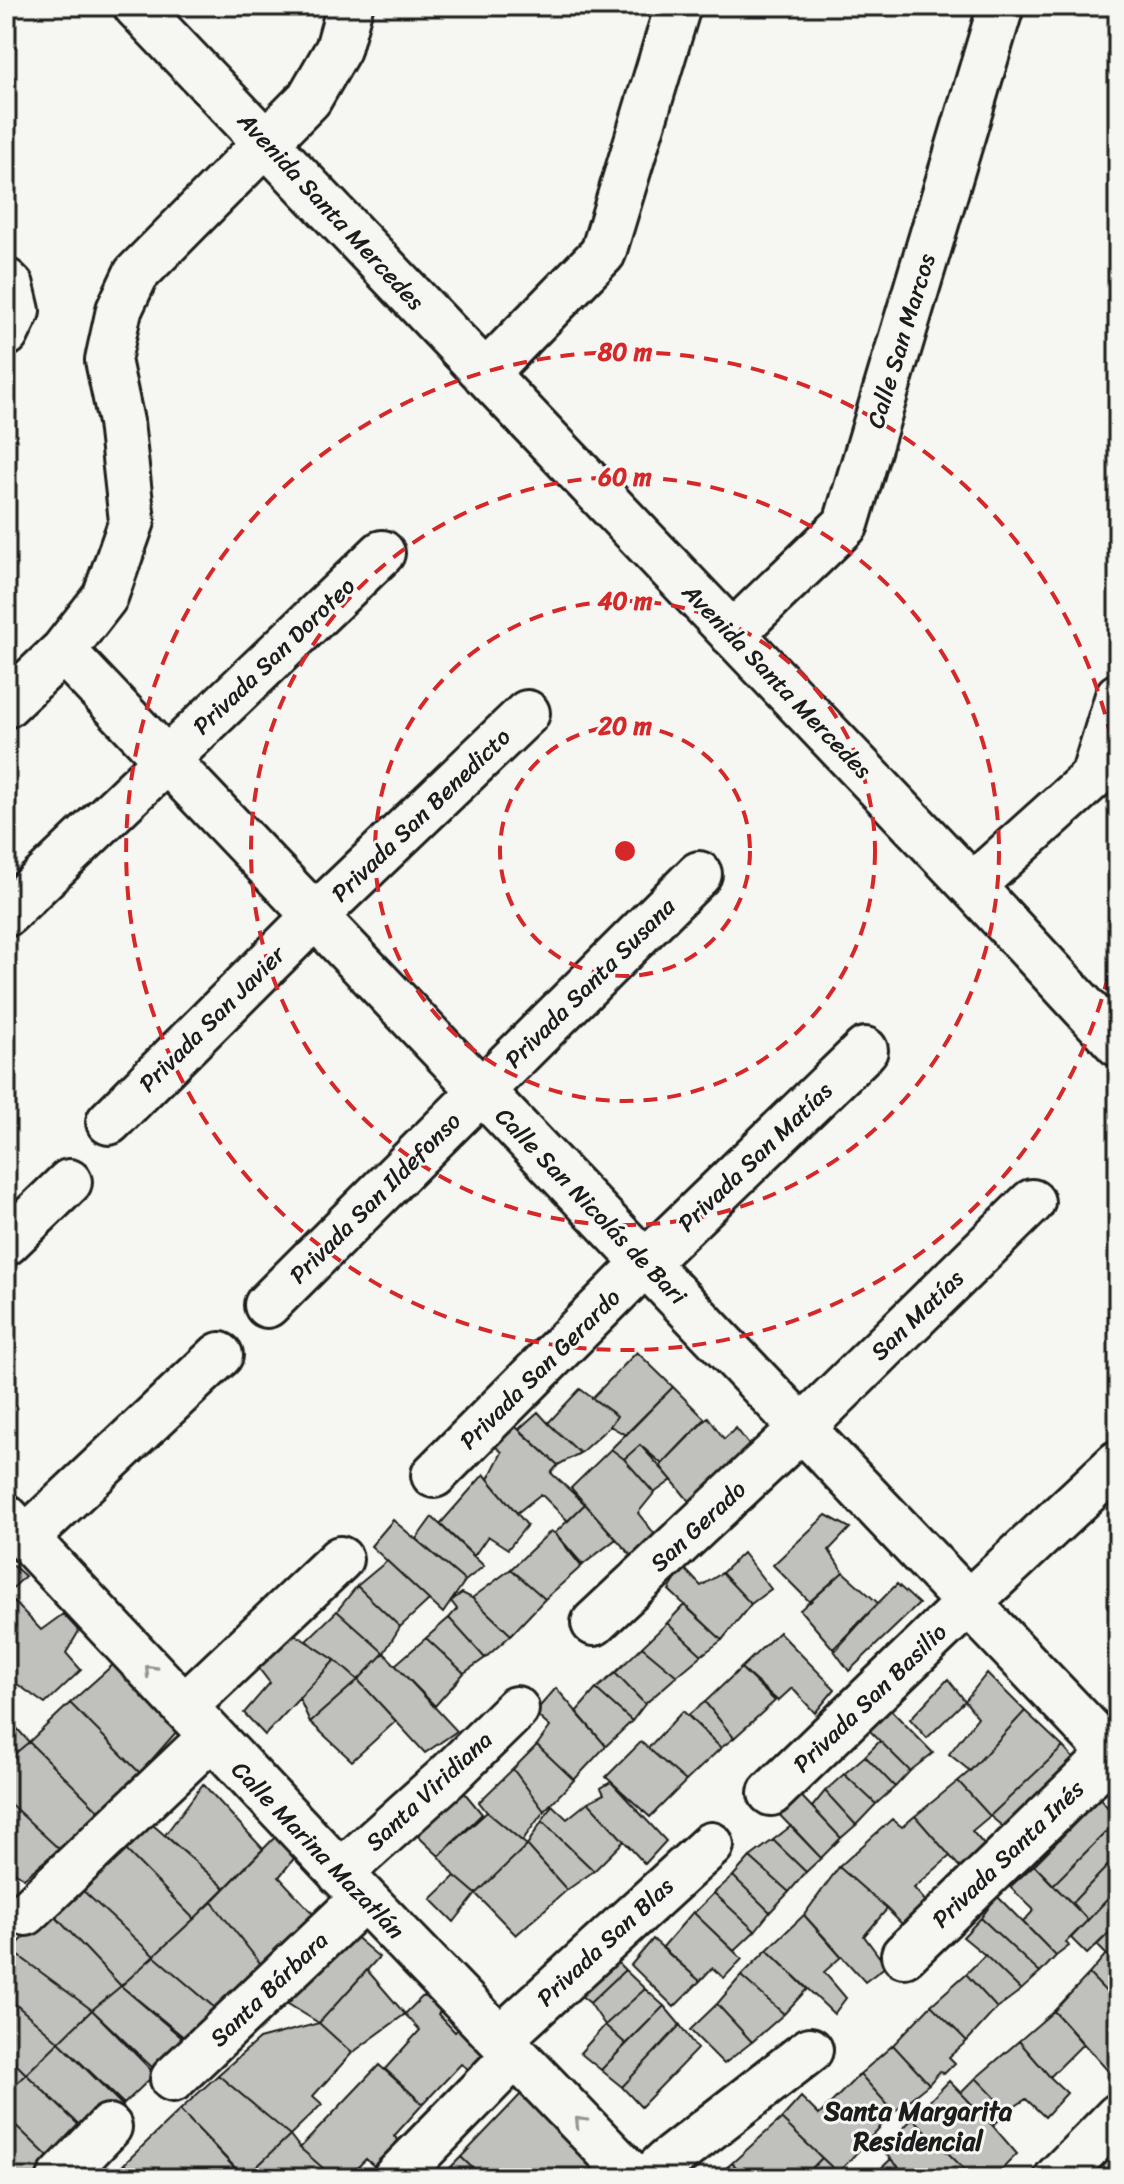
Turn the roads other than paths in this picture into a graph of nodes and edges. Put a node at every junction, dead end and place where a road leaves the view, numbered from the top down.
1 (136, 6) edge
2 (350, 6) edge
3 (678, 6) edge
4 (1001, 6) edge
5 (265, 142) junction
6 (6, 281) edge
7 (6, 334) edge
8 (485, 374) junction
9 (382, 553) dead end
10 (732, 634) junction
11 (63, 651) junction
12 (1118, 696) edge
13 (6, 705) edge
14 (527, 713) dead end
15 (166, 760) junction
16 (699, 874) dead end
17 (972, 886) junction
18 (6, 914) edge
19 (315, 916) junction
20 (1118, 1044) edge
21 (865, 1050) dead end
22 (482, 1091) junction
23 (109, 1122) dead end
24 (69, 1182) dead end
25 (1032, 1202) dead end
26 (6, 1243) edge
27 (645, 1263) junction
28 (267, 1305) dead end
29 (220, 1355) dead end
30 (802, 1428) junction
31 (1118, 1463) edge
32 (434, 1475) dead end
33 (16, 1528) edge
34 (340, 1559) dead end
35 (968, 1603) junction
36 (594, 1623) dead end
37 (516, 1709) dead end
38 (197, 1722) junction
39 (1116, 1754) edge
40 (771, 1793) dead end
41 (711, 1845) dead end
42 (352, 1886) junction
43 (26, 1913) dead end
44 (904, 1955) dead end
45 (507, 2047) junction
46 (810, 2050) dead end
47 (173, 2079) dead end
48 (1118, 2116) edge
49 (109, 2127) dead end
50 (60, 2178) edge
51 (395, 2178) edge
52 (634, 2178) edge
53 (649, 2178) edge
54 (1057, 2178) edge

1 - 5 street, Avenida Santa Mercedes
2 - 5 street
3 - 8 street
4 - 10 street, Calle San Marcos
5 - 8 street, Avenida Santa Mercedes
5 - 11 street
6 - 7 street
8 - 10 street, Avenida Santa Mercedes
9 - 15 street, Privada San Doroteo
10 - 17 street, Avenida Santa Mercedes
11 - 13 street
11 - 15 street, Calle San Nicolás de Bari
12 - 17 street
14 - 19 street, Privada San Benedicto
15 - 18 street, Privada San Doroteo
15 - 19 street, Calle San Nicolás de Bari
16 - 22 street, Privada Santa Susana
17 - 20 street, Avenida Santa Mercedes
19 - 22 street, Calle San Nicolás de Bari
19 - 23 street, Privada San Javier
21 - 27 street, Privada San Matías
22 - 27 street, Calle San Nicolás de Bari
22 - 28 street, Privada San Ildefonso
24 - 26 street
25 - 30 street, San Matías
27 - 30 street, Calle San Nicolás de Bari
27 - 32 street, Privada San Gerardo
29 - 33 street
30 - 35 street, Calle San Nicolás de Bari
30 - 36 street, San Gerado
31 - 35 street, Privada San Basilio
38 -> 33 street, Calle Marina Mazatlán
34 - 38 street
35 - 39 street, Calle San Nicolás de Bari
35 - 40 street, Privada San Basilio
37 - 42 street, Santa Viridiana
38 - 42 street, Calle Marina Mazatlán
38 - 43 street
39 - 44 street, Privada Santa Inés
41 - 45 street, Privada San Blas
42 - 45 street, Calle Marina Mazatlán
42 - 47 street, Santa Bárbara
45 - 51 street, Privada San Blas
52 -> 45 street, Calle Marina Mazatlán
46 - 53 street
48 - 54 street
49 - 50 street

